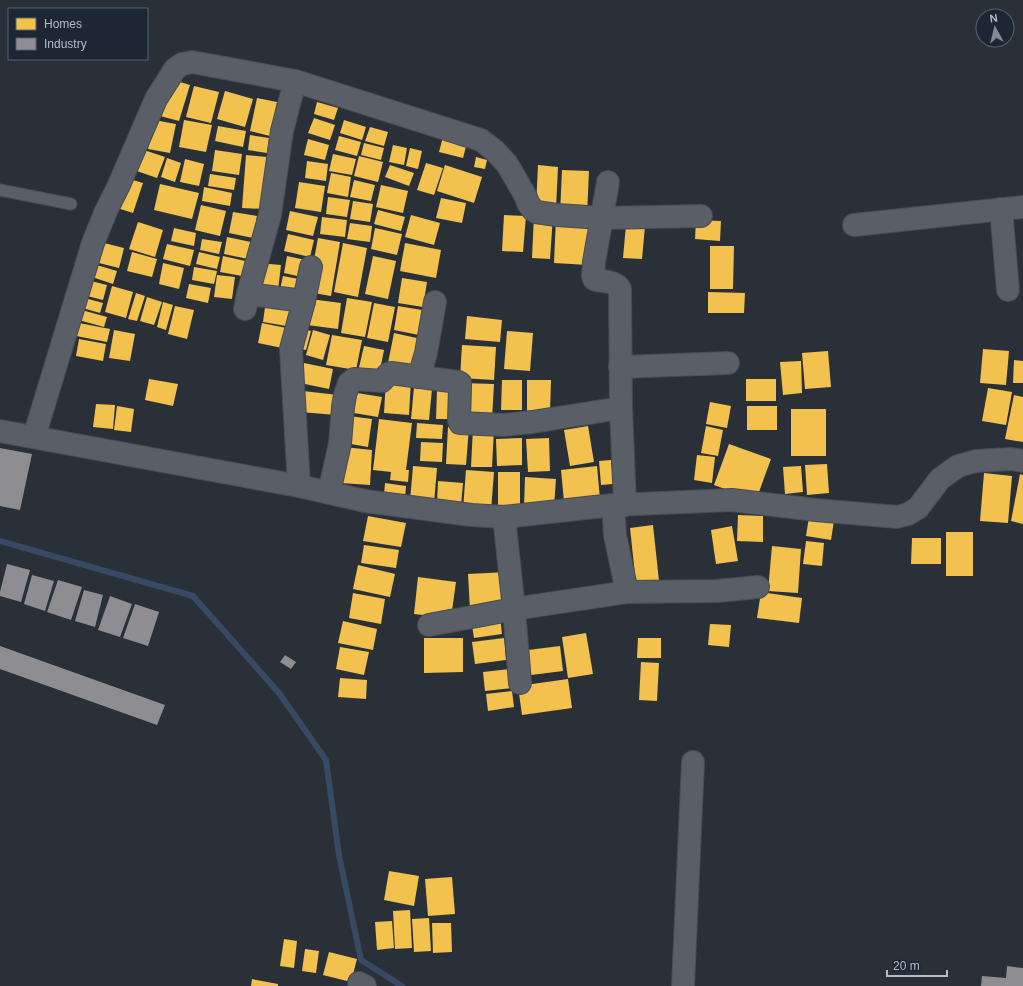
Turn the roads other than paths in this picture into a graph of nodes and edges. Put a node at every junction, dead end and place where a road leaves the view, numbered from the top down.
1 (295, 81) junction
2 (608, 182) dead end
3 (0, 190) edge
4 (71, 204) dead end
5 (1023, 207) edge
6 (1001, 209) junction
7 (701, 216) dead end
8 (602, 218) junction
9 (854, 225) dead end
10 (311, 267) dead end
11 (1008, 290) dead end
12 (304, 301) junction
13 (435, 302) dead end
14 (728, 363) dead end
15 (620, 367) junction
16 (419, 377) junction
17 (621, 408) junction
18 (0, 431) edge
19 (34, 437) junction
20 (1023, 461) edge
21 (299, 486) junction
22 (329, 493) junction
23 (619, 505) junction
24 (504, 517) junction
25 (758, 587) dead end
26 (627, 592) junction
27 (514, 609) junction
28 (428, 625) dead end
29 (520, 683) dead end
30 (693, 762) dead end
31 (683, 986) edge

1 - 8 street
1 - 12 street
1 - 19 street
2 - 8 street
3 - 4 lane
5 - 6 street
6 - 9 street
6 - 11 street
7 - 8 street
8 - 15 street
10 - 12 street
12 - 21 street
13 - 16 street
14 - 15 street
15 - 17 street
16 - 17 street
16 - 22 street
17 - 23 street
18 - 19 street
19 - 21 street
20 - 23 street
21 - 22 street
22 - 24 street
23 - 24 street
23 - 26 street
24 - 27 street
25 - 26 street
26 - 27 street
27 - 28 street
27 - 29 street
30 - 31 street

